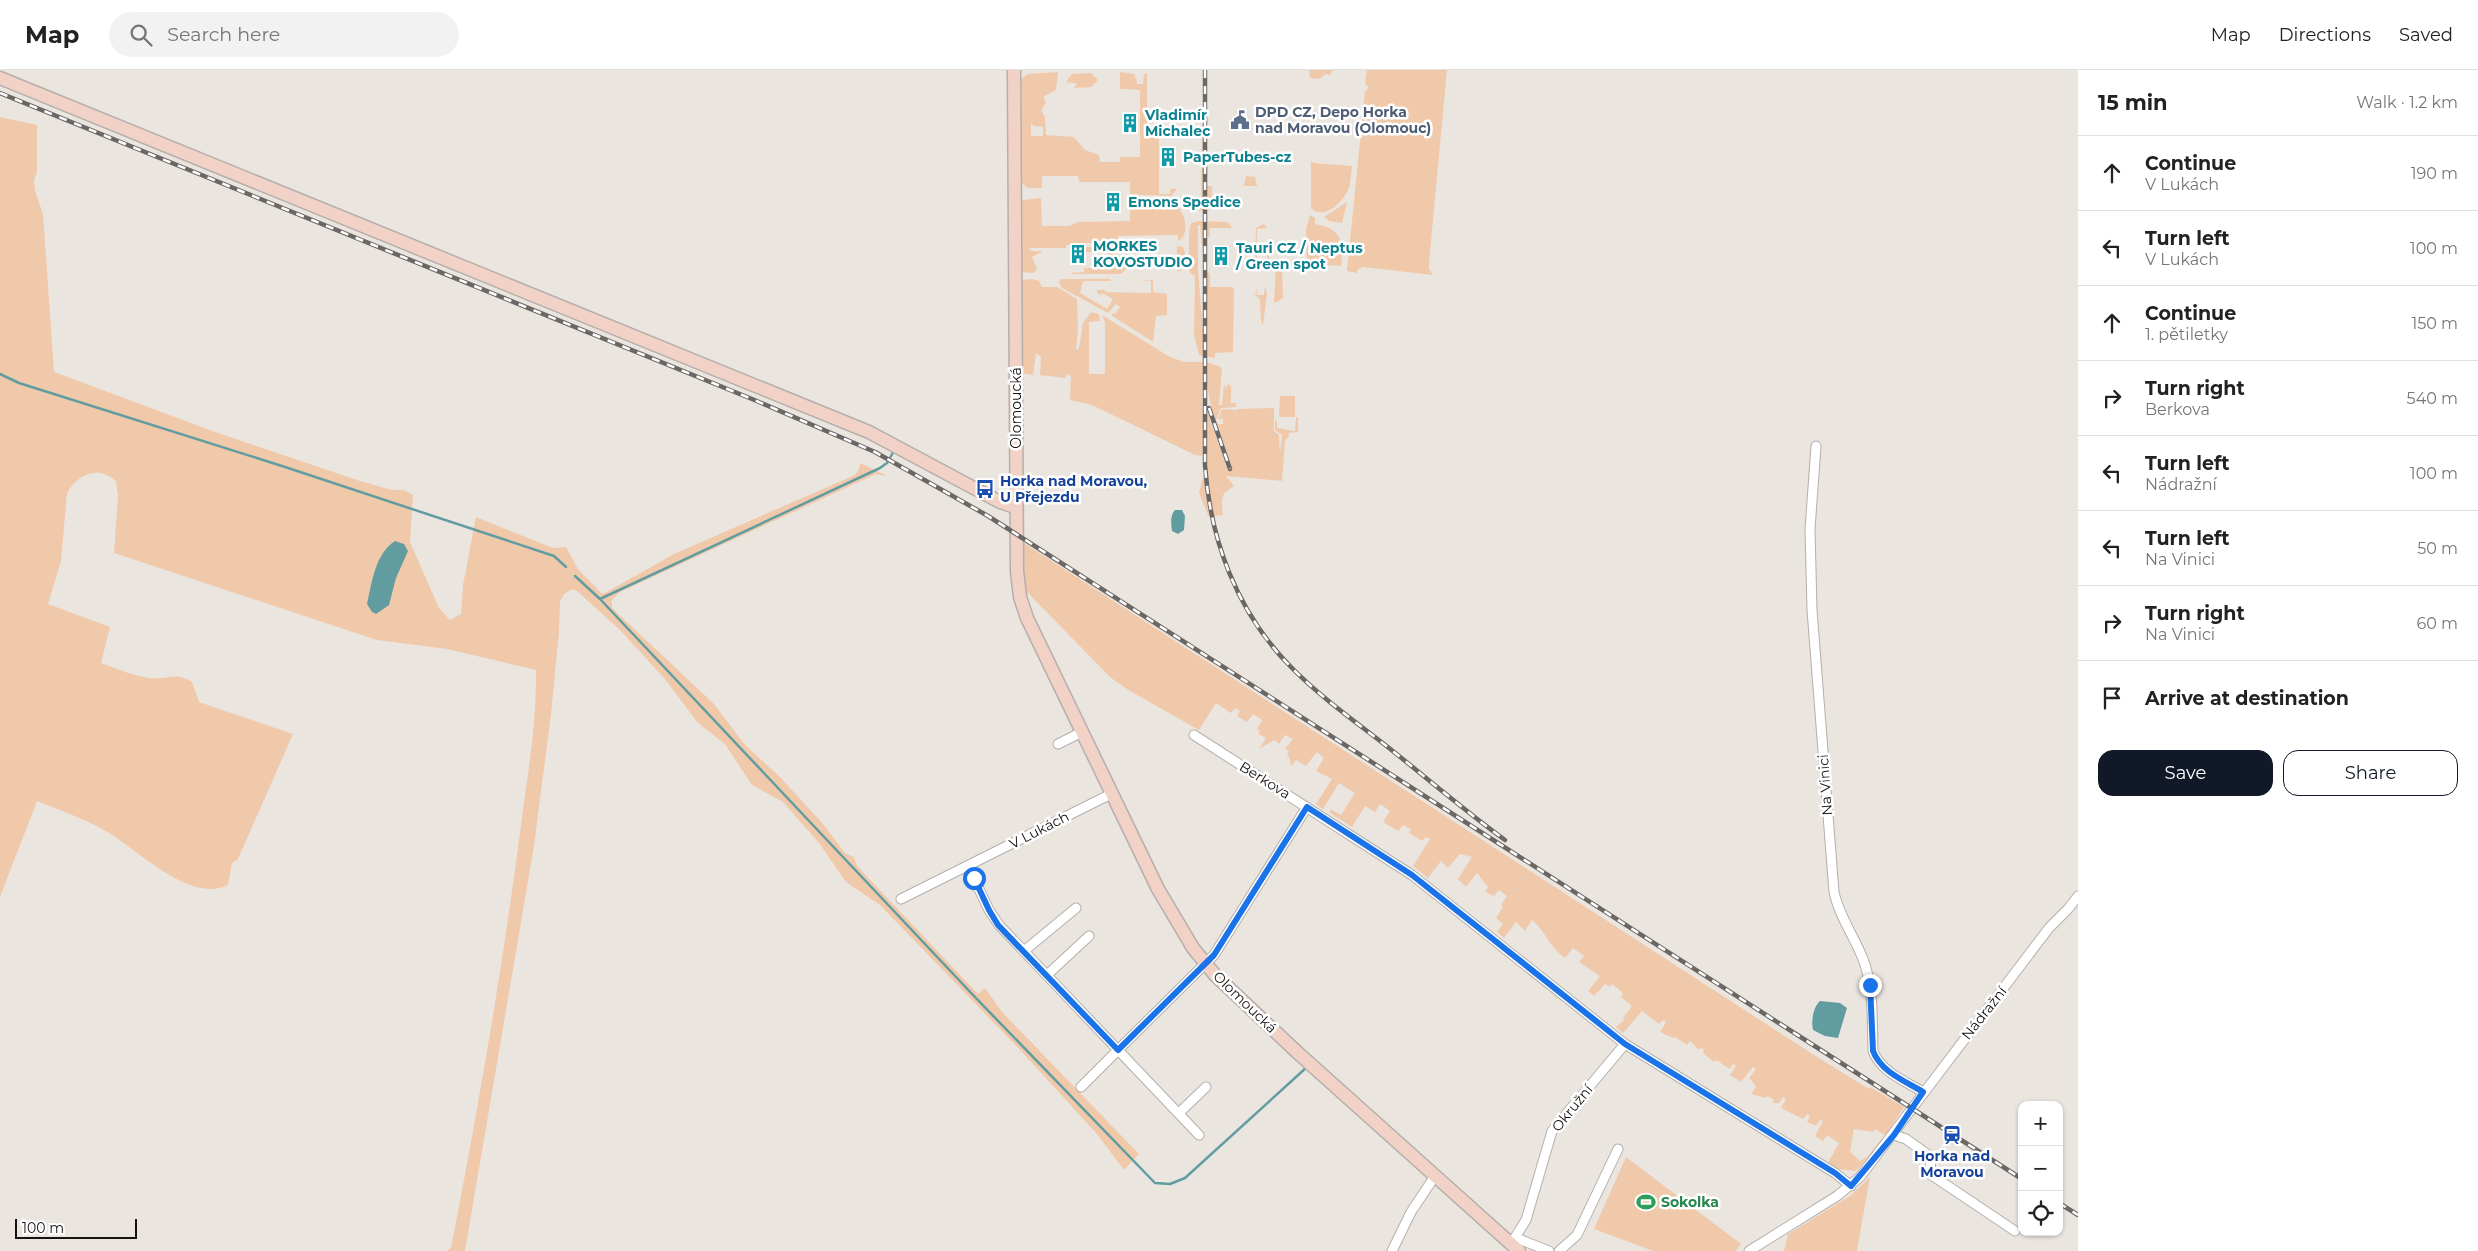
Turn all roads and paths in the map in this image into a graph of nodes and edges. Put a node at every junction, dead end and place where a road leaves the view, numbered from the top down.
1 (1014, 70) edge
2 (0, 78) edge
3 (1816, 446) dead end
4 (1015, 508) junction
5 (1082, 732) junction
6 (1194, 735) dead end
7 (1058, 744) dead end
8 (1111, 794) junction
9 (1307, 807) junction
10 (968, 866) junction
11 (2078, 896) edge
12 (901, 899) dead end
13 (1076, 908) dead end
14 (1089, 936) dead end
15 (1024, 951) junction
16 (1206, 964) junction
17 (1047, 976) junction
18 (1625, 1044) junction
19 (1118, 1050) junction
20 (1206, 1087) dead end
21 (1082, 1088) dead end
22 (1923, 1092) junction
23 (1179, 1113) junction
24 (1199, 1135) dead end
25 (1894, 1135) junction
26 (1618, 1149) dead end
27 (1435, 1176) junction
28 (1851, 1186) junction
29 (2015, 1230) dead end
30 (1515, 1244) edge
31 (1392, 1251) edge
32 (1548, 1251) edge
33 (1559, 1251) edge
34 (1749, 1251) edge

1 - 4 street, Olomoucká
2 - 4 street
3 - 22 street, Na Vinici
4 - 5 street, Olomoucká
5 - 7 street
5 - 8 street, Olomoucká
6 - 9 street, Berkova
8 - 10 street, V Lukách
8 - 16 street, Olomoucká
9 - 16 street
9 - 18 street, Berkova
10 - 12 street, V Lukách
10 - 15 street
11 - 22 street, Nádražní
13 - 15 street
14 - 17 street
15 - 17 street
16 - 19 street
16 - 27 street, Olomoucká
17 - 19 street
18 - 28 street, Berkova
18 - 30 street, Okružní
19 - 21 street
19 - 23 street
20 - 23 street
22 - 25 street, Nádražní
23 - 24 street
25 - 28 street, Nádražní
25 - 29 street
26 - 33 street
27 - 30 street, Olomoucká
27 - 31 street
28 - 34 street, Nádražní
30 - 32 street

